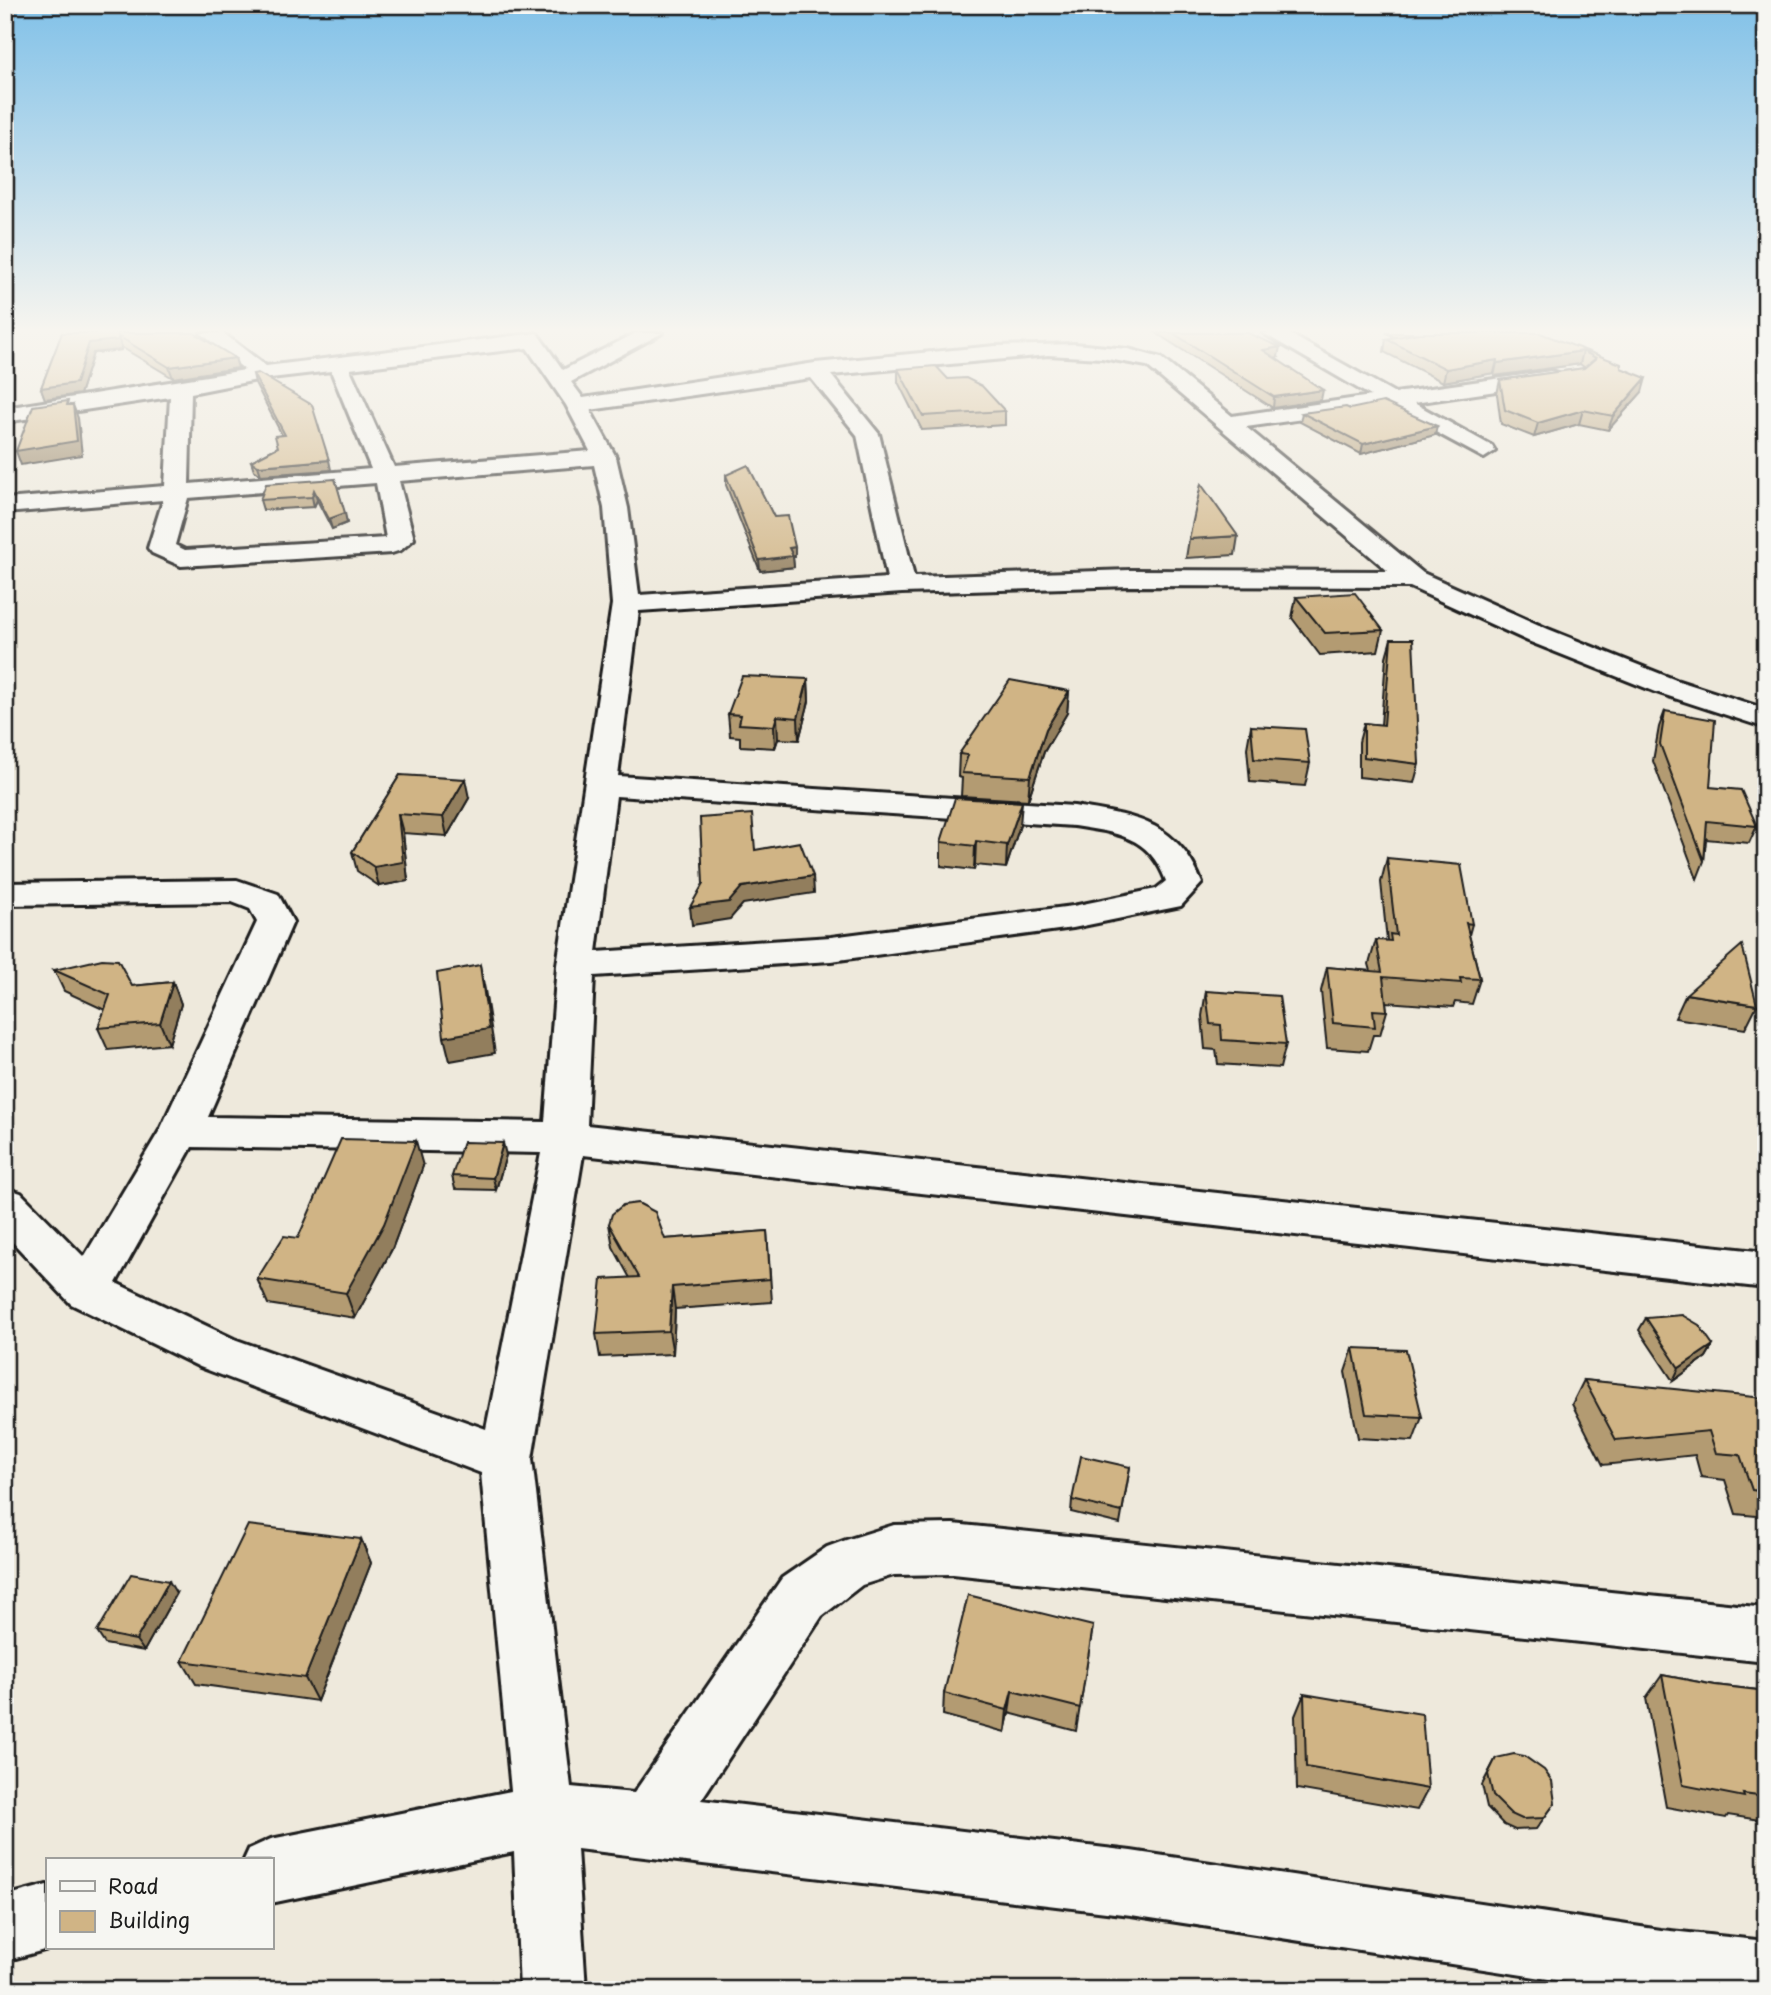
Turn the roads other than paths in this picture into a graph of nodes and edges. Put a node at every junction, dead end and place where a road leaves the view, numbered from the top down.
1 (180, 426) edge
2 (365, 426) edge
3 (587, 426) edge
4 (862, 426) edge
5 (1232, 426) edge
6 (1440, 426) edge
7 (1485, 451) dead end
8 (604, 457) junction
9 (386, 475) junction
10 (177, 494) junction
11 (5, 506) edge
12 (1414, 579) junction
13 (902, 585) junction
14 (626, 604) junction
15 (1766, 719) edge
16 (601, 785) junction
17 (5, 894) edge
18 (576, 965) junction
19 (180, 1132) junction
20 (565, 1138) junction
21 (5, 1205) edge
22 (1766, 1270) edge
23 (88, 1291) junction
24 (506, 1459) junction
25 (1766, 1635) edge
26 (544, 1815) junction
27 (649, 1825) junction
28 (273, 1871) edge
29 (46, 1917) edge
30 (5, 1929) edge
31 (1766, 1975) edge
32 (1664, 1976) edge
33 (553, 1990) edge

1 - 10 street
2 - 9 street
3 - 8 street
4 - 13 street
5 - 12 street
6 - 7 street
8 - 9 street
8 - 14 street
9 - 10 street
9 - 10 street
10 - 11 street
12 - 13 street
12 - 15 street
13 - 14 street
14 - 16 street
16 - 18 street
16 - 18 street
17 - 19 street
18 - 20 street
19 - 20 street
19 - 23 street
20 - 22 street
20 - 24 street
21 - 23 street
23 - 24 street
24 - 26 street
25 - 27 street
26 - 27 street
26 - 28 street
26 - 33 street
27 - 32 street
29 - 30 street
31 - 32 street

